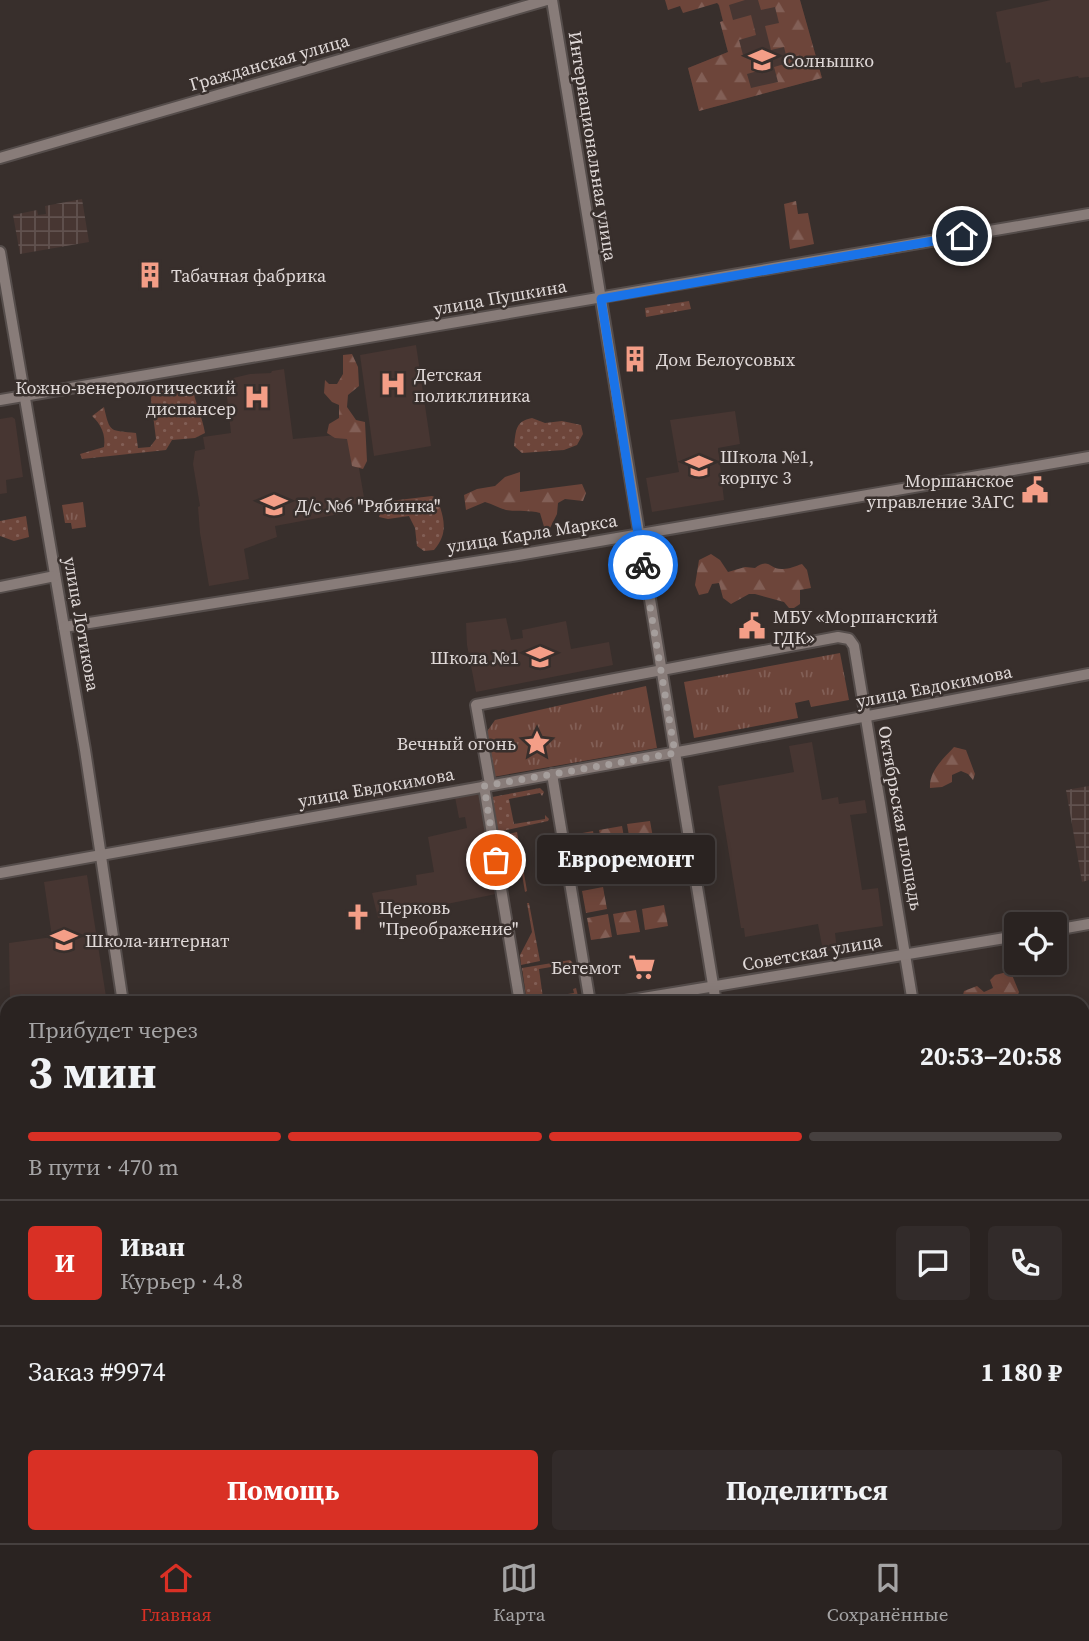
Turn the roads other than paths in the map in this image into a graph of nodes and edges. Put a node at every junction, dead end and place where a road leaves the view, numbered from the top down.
1 (549, 0) edge
2 (0, 158) edge
3 (1089, 214) edge
4 (0, 252) edge
5 (601, 299) junction
6 (23, 397) junction
7 (0, 400) edge
8 (1089, 457) edge
9 (638, 533) junction
10 (55, 576) junction
11 (0, 586) edge
12 (64, 627) junction
13 (661, 670) junction
14 (1089, 674) edge
15 (866, 718) junction
16 (675, 753) junction
17 (552, 774) junction
18 (487, 785) junction
19 (100, 855) junction
20 (0, 873) edge
21 (1089, 924) edge
22 (1067, 928) edge
23 (1004, 938) edge
24 (906, 954) junction
25 (713, 986) junction
26 (122, 996) edge
27 (519, 996) edge
28 (589, 996) edge
29 (654, 996) edge
30 (715, 996) edge
31 (913, 996) edge

1 - 2 street, Гражданская улица
1 - 5 street, Интернациональная улица
3 - 5 street, улица Пушкина
4 - 6 street, улица Лотикова
5 - 6 street, улица Пушкина
5 - 9 street, Интернациональная улица
6 - 7 street, улица Пушкина
6 - 10 street, улица Лотикова
8 - 9 street, улица Карла Маркса
9 - 12 street, улица Карла Маркса
9 - 13 street, Интернациональная улица
10 - 11 street
10 - 12 street, улица Лотикова
12 - 19 street, улица Лотикова
13 - 15 street, Октябрьская площадь
13 - 16 street, Интернациональная улица
13 - 18 street, Октябрьская площадь
14 - 15 street, улица Евдокимова
15 - 16 street, улица Евдокимова
15 - 24 street, Октябрьская площадь
16 - 17 street, улица Евдокимова
16 - 25 street, Интернациональная улица
17 - 18 street, улица Евдокимова
17 - 28 street
18 - 19 street, улица Евдокимова
18 - 27 street, Октябрьская площадь
19 - 20 street, улица Евдокимова
19 - 26 street, улица Лотикова
21 - 22 street
23 - 24 street, Советская улица
24 - 25 street, Советская улица
24 - 31 street, Октябрьская площадь
25 - 29 street, Советская улица
25 - 30 street, Интернациональная улица

